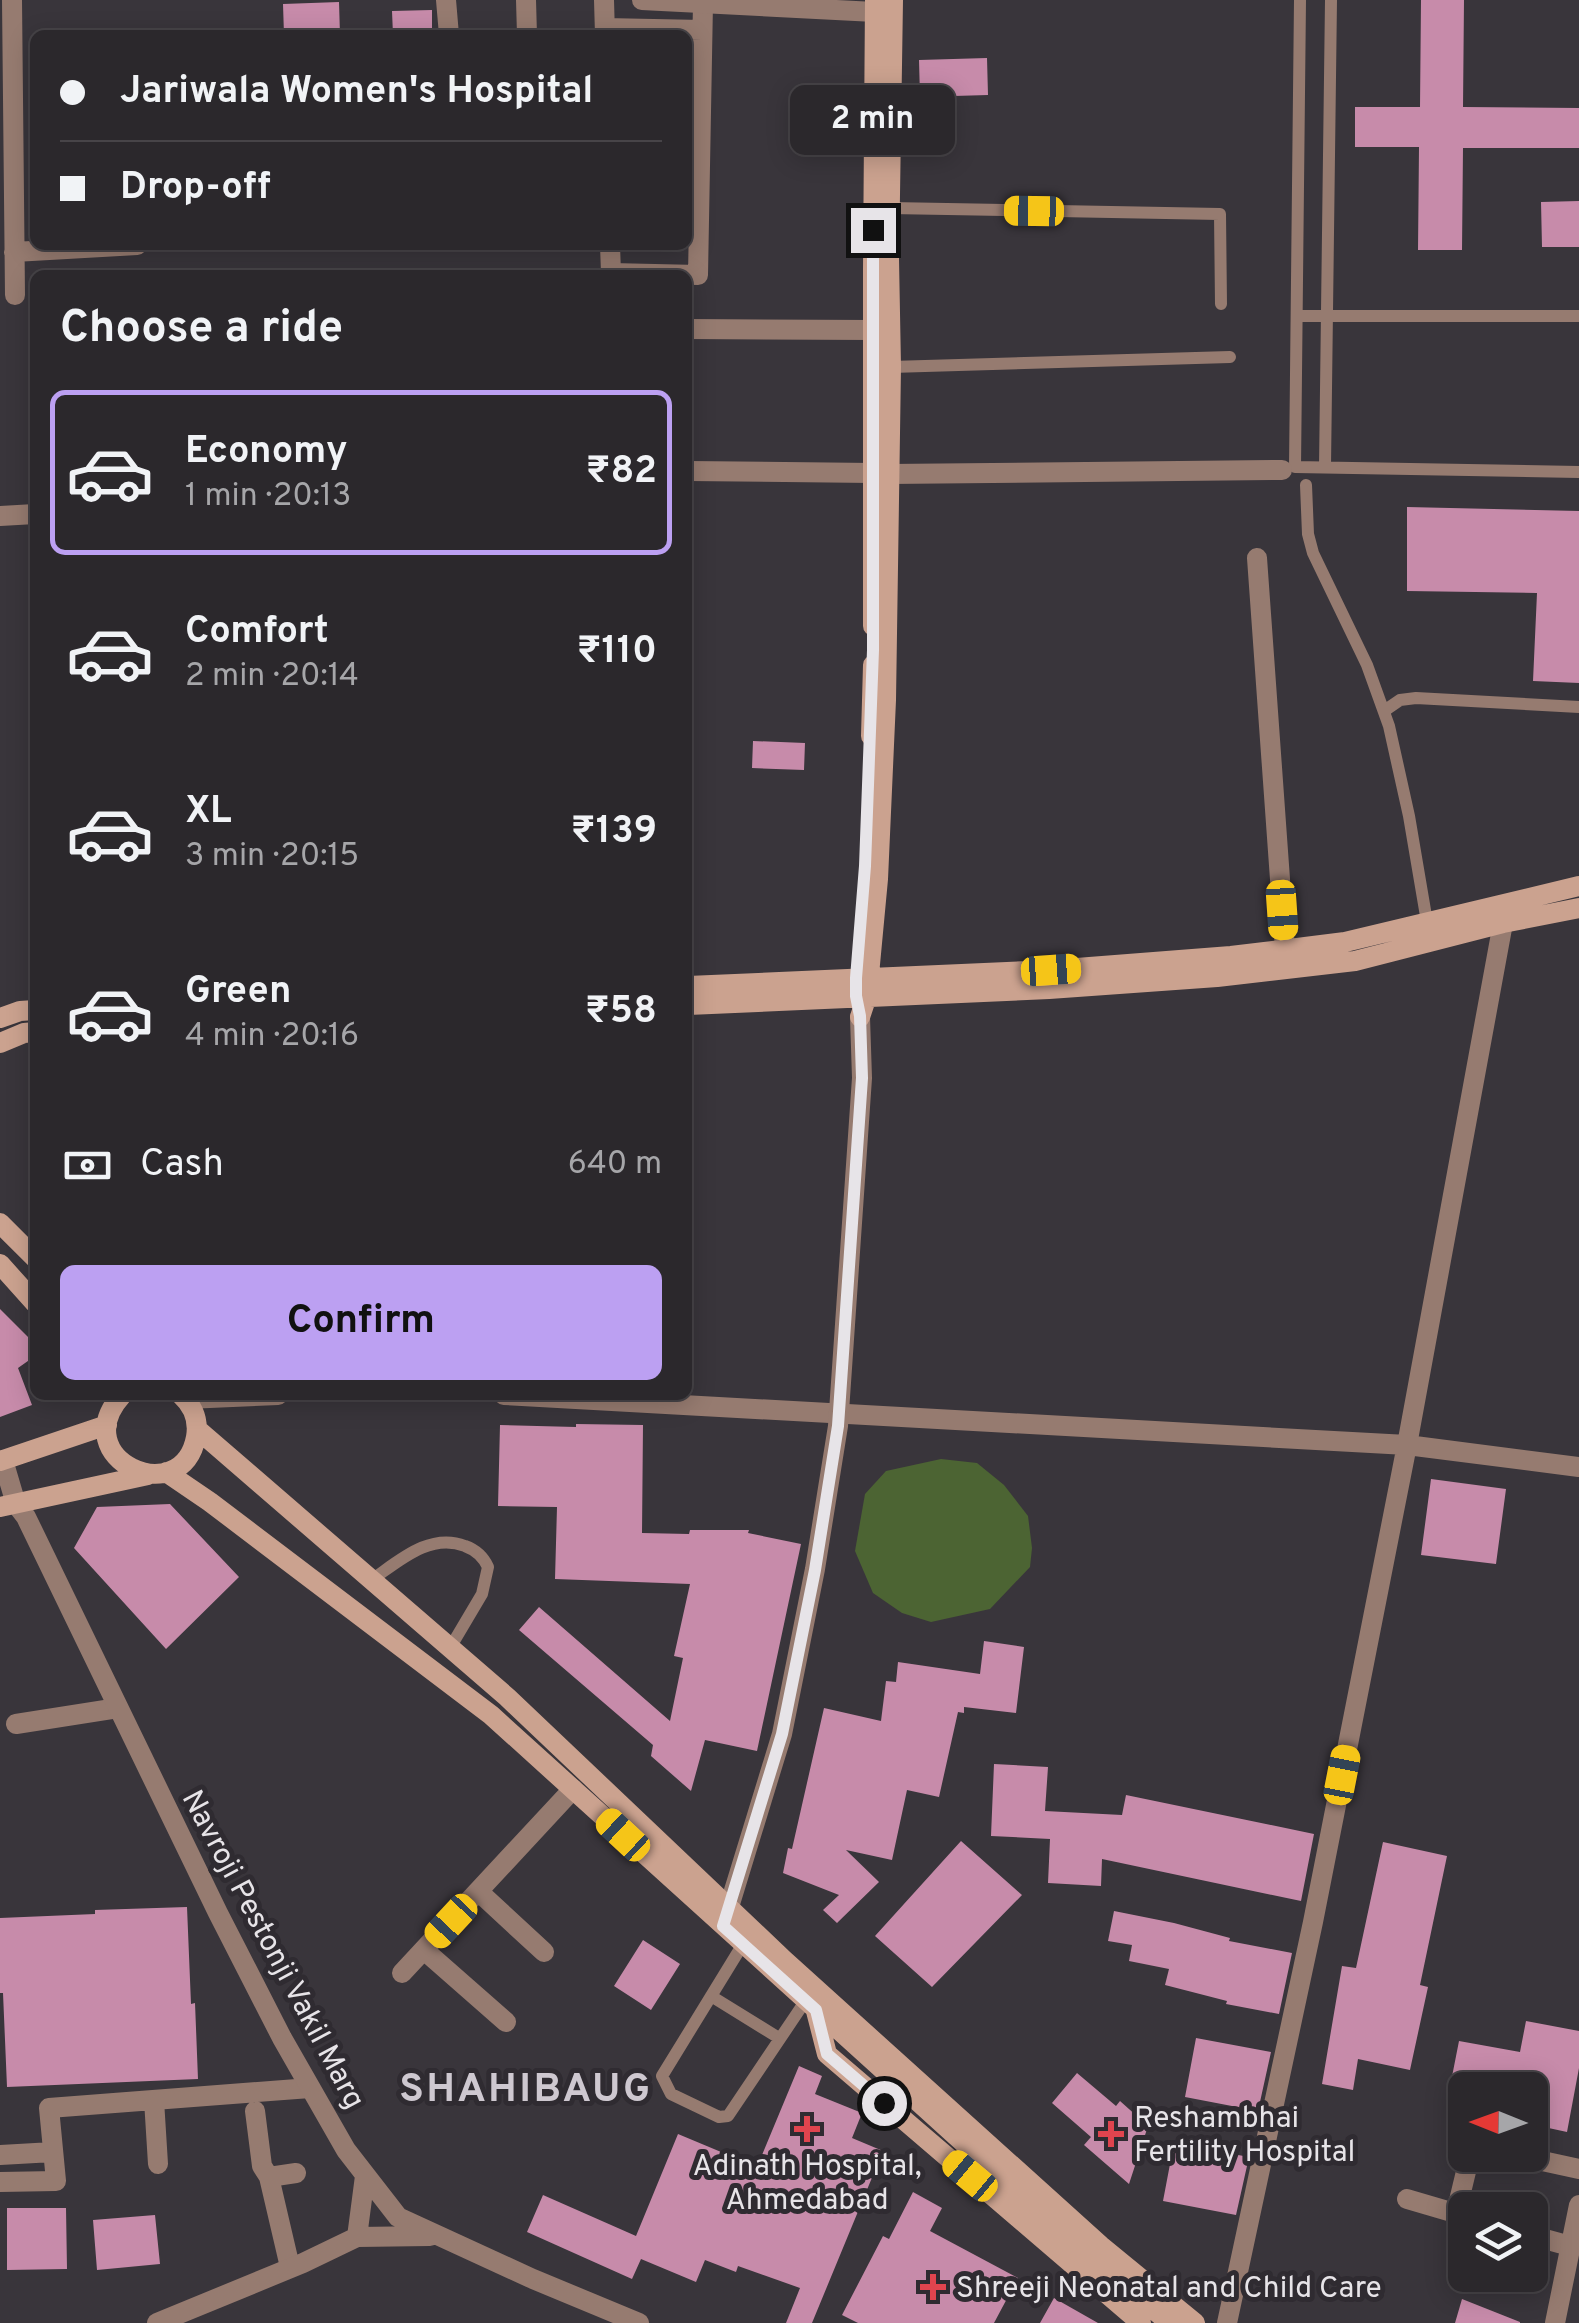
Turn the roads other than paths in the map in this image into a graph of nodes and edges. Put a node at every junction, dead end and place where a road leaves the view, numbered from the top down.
1 (12, 0) edge
2 (446, 0) edge
3 (526, 0) edge
4 (604, 0) edge
5 (642, 0) edge
6 (1300, 0) edge
7 (1331, 0) edge
8 (711, 2) edge
9 (884, 6) edge
10 (448, 30) edge
11 (527, 30) edge
12 (605, 30) edge
13 (692, 30) edge
14 (702, 30) junction
15 (694, 121) edge
16 (7, 127) edge
17 (694, 172) edge
18 (890, 208) junction
19 (49, 250) edge
20 (14, 252) junction
21 (692, 275) edge
22 (15, 295) dead end
23 (1220, 304) dead end
24 (1296, 316) junction
25 (1328, 316) junction
26 (1579, 316) edge
27 (692, 328) edge
28 (873, 330) junction
29 (1230, 357) dead end
30 (891, 367) junction
31 (1325, 467) junction
32 (1288, 468) junction
33 (692, 471) edge
34 (1579, 472) edge
35 (881, 473) junction
36 (1306, 486) dead end
37 (30, 514) edge
38 (0, 516) edge
39 (1257, 558) dead end
40 (1579, 707) edge
41 (1384, 711) junction
42 (1579, 886) edge
43 (1579, 908) edge
44 (1427, 922) junction
45 (1503, 923) junction
46 (1285, 949) junction
47 (692, 986) edge
48 (862, 993) junction
49 (692, 1005) edge
50 (30, 1010) edge
51 (0, 1018) edge
52 (30, 1033) edge
53 (0, 1043) edge
54 (0, 1223) edge
55 (30, 1253) edge
56 (0, 1264) edge
57 (30, 1297) edge
58 (114, 1400) edge
59 (185, 1400) edge
60 (588, 1400) edge
61 (839, 1415) junction
62 (107, 1425) junction
63 (197, 1430) junction
64 (1408, 1445) junction
65 (1, 1460) edge
66 (1579, 1467) edge
67 (158, 1473) junction
68 (8, 1505) edge
69 (370, 1580) junction
70 (450, 1648) junction
71 (118, 1708) junction
72 (16, 1724) dead end
73 (573, 1789) junction
74 (478, 1892) junction
75 (726, 1916) junction
76 (743, 1944) junction
77 (424, 1950) junction
78 (544, 1952) dead end
79 (402, 1973) dead end
80 (711, 1996) junction
81 (811, 2005) junction
82 (506, 2022) dead end
83 (780, 2038) junction
84 (310, 2088) junction
85 (154, 2100) junction
86 (255, 2112) dead end
87 (53, 2152) junction
88 (0, 2155) edge
89 (1548, 2162) edge
90 (158, 2164) dead end
91 (1579, 2168) edge
92 (296, 2173) dead end
93 (365, 2176) junction
94 (269, 2177) junction
95 (0, 2182) edge
96 (1407, 2199) dead end
97 (1579, 2205) edge
98 (1448, 2210) edge
99 (438, 2236) junction
100 (357, 2237) junction
101 (1548, 2244) edge
102 (1572, 2258) edge
103 (290, 2267) junction
104 (157, 2323) edge
105 (639, 2323) edge
106 (1141, 2323) edge
107 (1170, 2323) edge
108 (1195, 2323) edge
109 (1228, 2323) edge
110 (1554, 2323) edge

1 - 16 street
2 - 10 street
3 - 11 street
4 - 12 street
5 - 8 street
6 - 24 lane
7 - 25 lane
8 - 9 street
8 - 14 street
9 - 18 main road
9 - 28 main road
13 - 14 street
14 - 15 street
15 - 17 street
16 - 20 street
17 - 21 street
18 - 23 lane
18 - 30 main road
19 - 20 street
20 - 22 street
24 - 25 lane
24 - 32 lane
25 - 26 lane
25 - 31 lane
27 - 28 street
28 - 35 main road
29 - 30 lane
30 - 35 main road
31 - 32 lane
31 - 34 lane
32 - 35 street
33 - 35 street
35 - 48 main road
36 - 41 lane
37 - 38 street
39 - 46 street
40 - 41 lane
41 - 44 lane
42 - 44 main road
43 - 45 main road
44 - 46 main road
45 - 48 main road
45 - 64 street
46 - 48 main road
47 - 48 main road
48 - 49 main road
48 - 61 street
50 - 51 main road
52 - 53 main road
54 - 55 main road
56 - 57 main road
58 - 62 main road
59 - 63 main road
60 - 61 street
61 - 64 street
61 - 75 street
62 - 65 main road
62 - 67 main road
63 - 67 main road
63 - 69 main road
64 - 66 street
64 - 109 street
65 - 68 street, Navroji Pestonji Vakil Marg
67 - 68 main road
67 - 73 main road
68 - 71 street, Navroji Pestonji Vakil Marg
69 - 70 main road
69 - 70 lane
70 - 75 main road
71 - 72 street
71 - 84 street, Navroji Pestonji Vakil Marg
73 - 74 street
73 - 75 main road
74 - 77 street
74 - 78 street
75 - 76 main road
75 - 108 main road
76 - 80 lane
76 - 81 main road
77 - 79 street
77 - 82 street
80 - 83 lane
80 - 83 lane
81 - 83 lane
81 - 106 main road
81 - 107 main road
84 - 85 street
84 - 93 street, Navroji Pestonji Vakil Marg
85 - 87 street
85 - 90 street
86 - 94 street
87 - 88 street
87 - 95 street
89 - 91 street
92 - 94 street
93 - 99 street, Navroji Pestonji Vakil Marg
93 - 100 street
94 - 103 street
96 - 98 street
97 - 102 street
99 - 100 street
99 - 105 street, Navroji Pestonji Vakil Marg
100 - 103 street
101 - 102 street
102 - 110 street
103 - 104 street

